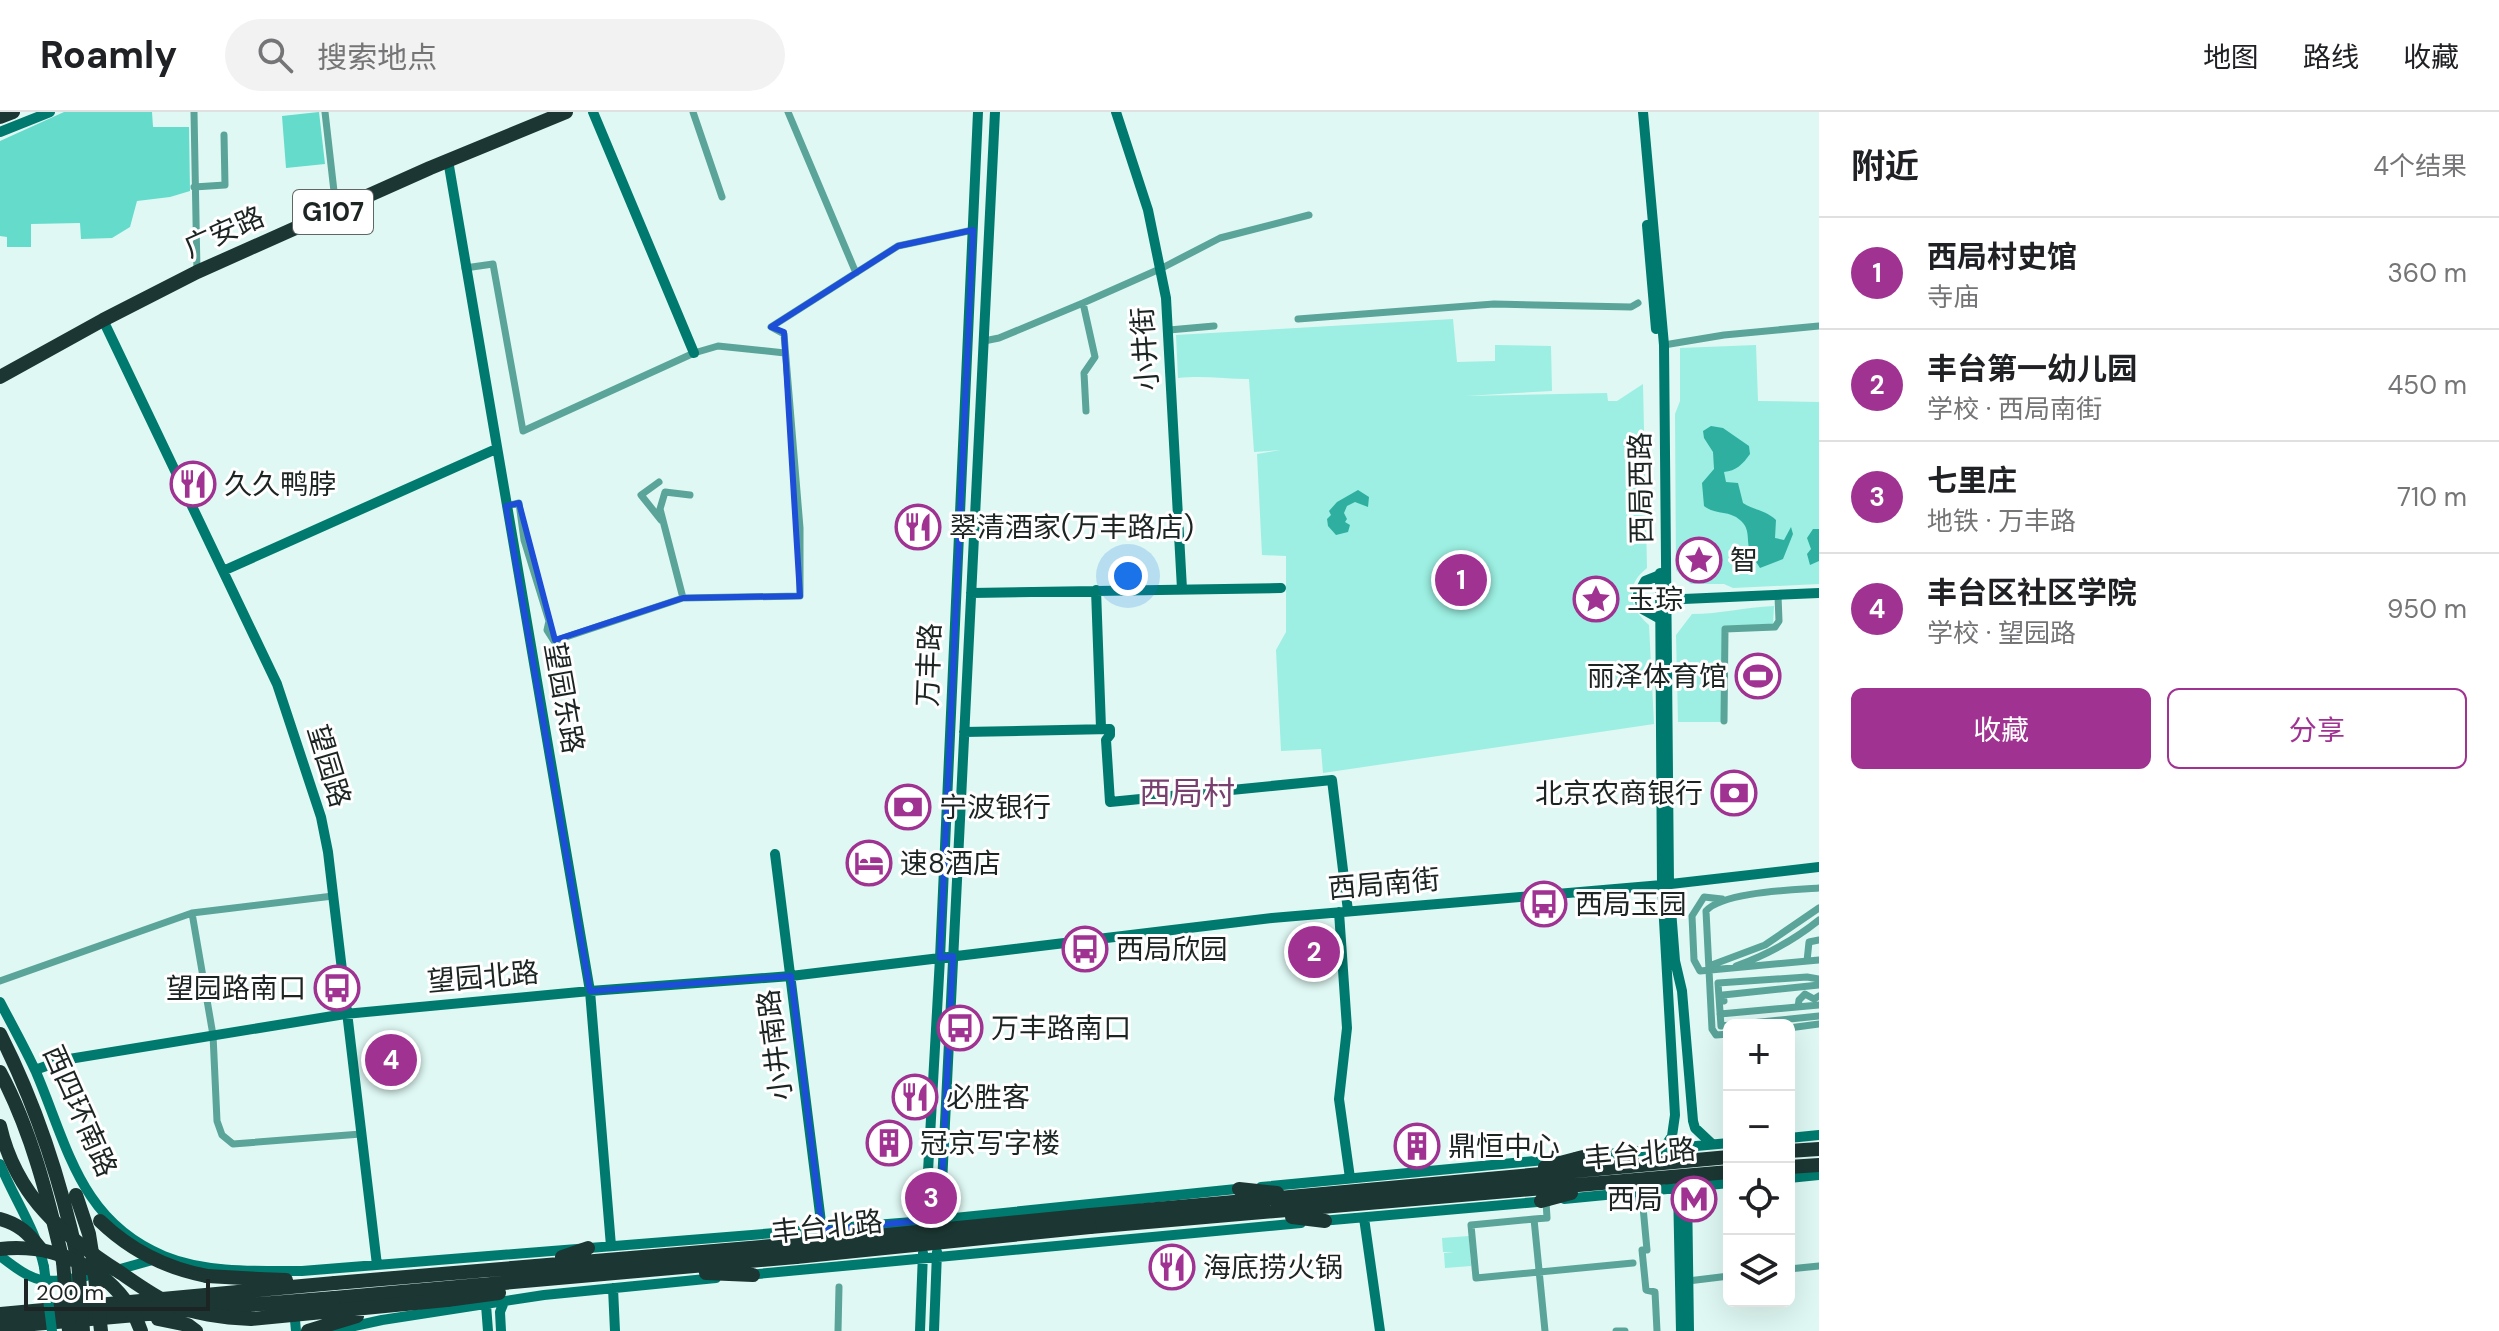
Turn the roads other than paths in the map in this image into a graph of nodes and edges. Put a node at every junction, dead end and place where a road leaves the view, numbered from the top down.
1 (13, 112) edge
2 (50, 112) edge
3 (194, 112) edge
4 (325, 112) edge
5 (566, 112) edge
6 (593, 112) edge
7 (693, 112) edge
8 (788, 112) edge
9 (978, 112) edge
10 (995, 112) edge
11 (1116, 112) edge
12 (1636, 112) edge
13 (1643, 112) edge
14 (0, 117) edge
15 (0, 132) edge
16 (224, 135) dead end
17 (448, 160) junction
18 (194, 187) junction
19 (722, 197) dead end
20 (336, 211) junction
21 (1309, 215) dead end
22 (973, 230) junction
23 (465, 268) junction
24 (1162, 268) junction
25 (197, 272) junction
26 (856, 273) junction
27 (986, 288) junction
28 (1083, 303) junction
29 (1638, 303) dead end
30 (1298, 319) dead end
31 (103, 320) junction
32 (1214, 326) dead end
33 (1819, 326) edge
34 (1169, 330) junction
35 (967, 335) junction
36 (984, 341) junction
37 (1664, 345) junction
38 (694, 353) junction
39 (785, 353) junction
40 (0, 377) edge
41 (982, 397) junction
42 (1086, 411) dead end
43 (496, 449) junction
44 (659, 482) dead end
45 (690, 495) dead end
46 (506, 506) junction
47 (665, 525) junction
48 (223, 571) junction
49 (1660, 575) junction
50 (1281, 588) dead end
51 (1182, 589) junction
52 (1096, 590) junction
53 (971, 593) junction
54 (1819, 593) edge
55 (1778, 596) junction
56 (683, 598) junction
57 (1663, 600) junction
58 (1660, 619) junction
59 (1724, 721) dead end
60 (1101, 728) junction
61 (964, 732) junction
62 (775, 854) dead end
63 (1819, 867) edge
64 (1666, 884) junction
65 (1819, 888) edge
66 (333, 896) junction
67 (1727, 901) junction
68 (1819, 908) edge
69 (1344, 912) junction
70 (192, 913) junction
71 (1819, 920) edge
72 (1819, 940) edge
73 (953, 956) junction
74 (940, 958) junction
75 (1815, 961) edge
76 (1709, 969) junction
77 (1722, 971) junction
78 (791, 976) junction
79 (0, 981) edge
80 (1819, 982) edge
81 (590, 991) junction
82 (1819, 996) edge
83 (0, 1002) edge
84 (1819, 1005) edge
85 (1798, 1007) junction
86 (345, 1014) junction
87 (1722, 1014) junction
88 (1819, 1016) edge
89 (1794, 1019) edge
90 (1819, 1024) edge
91 (1723, 1026) edge
92 (1795, 1027) edge
93 (0, 1034) edge
94 (1723, 1034) edge
95 (213, 1035) junction
96 (35, 1070) junction
97 (0, 1072) edge
98 (1675, 1115) junction
99 (1693, 1121) junction
100 (0, 1126) edge
101 (361, 1134) junction
102 (1819, 1135) edge
103 (1795, 1137) edge
104 (1723, 1143) edge
105 (1712, 1144) junction
106 (1664, 1148) junction
107 (1819, 1149) edge
108 (1795, 1151) edge
109 (1583, 1157) junction
110 (1723, 1158) edge
111 (0, 1164) edge
112 (1819, 1165) edge
113 (1795, 1167) edge
114 (57, 1173) junction
115 (1723, 1173) edge
116 (1819, 1175) edge
117 (1511, 1177) junction
118 (1795, 1177) edge
119 (1350, 1178) junction
120 (1605, 1183) junction
121 (1723, 1184) edge
122 (1682, 1187) junction
123 (1239, 1189) junction
124 (1633, 1192) junction
125 (76, 1195) junction
126 (1309, 1197) junction
127 (1543, 1201) junction
128 (1678, 1208) junction
129 (1260, 1213) junction
130 (1364, 1218) junction
131 (0, 1219) edge
132 (940, 1219) junction
133 (1534, 1219) junction
134 (925, 1221) junction
135 (1090, 1221) junction
136 (1325, 1221) junction
137 (862, 1226) junction
138 (822, 1230) junction
139 (642, 1244) junction
140 (611, 1246) junction
141 (40, 1248) junction
142 (588, 1248) junction
143 (0, 1249) edge
144 (796, 1250) junction
145 (1687, 1251) junction
146 (666, 1254) junction
147 (0, 1256) edge
148 (165, 1256) junction
149 (937, 1257) junction
150 (922, 1258) junction
151 (78, 1261) junction
152 (1633, 1263) dead end
153 (377, 1265) junction
154 (540, 1265) junction
155 (849, 1265) junction
156 (1819, 1266) edge
157 (1795, 1268) edge
158 (290, 1271) junction
159 (302, 1271) junction
160 (645, 1271) junction
161 (1539, 1273) junction
162 (753, 1275) junction
163 (1723, 1277) edge
164 (559, 1279) junction
165 (1688, 1281) junction
166 (839, 1287) dead end
167 (613, 1288) junction
168 (335, 1290) junction
169 (259, 1291) junction
170 (447, 1300) junction
171 (504, 1302) junction
172 (486, 1305) junction
173 (0, 1311) edge
174 (122, 1316) junction
175 (75, 1322) edge
176 (0, 1327) edge
177 (52, 1331) edge
178 (101, 1331) edge
179 (141, 1331) edge
180 (196, 1331) edge
181 (296, 1331) edge
182 (308, 1331) edge
183 (324, 1331) edge
184 (332, 1331) edge
185 (488, 1331) edge
186 (501, 1331) edge
187 (615, 1331) edge
188 (838, 1331) edge
189 (920, 1331) edge
190 (934, 1331) edge
191 (1380, 1331) edge
192 (1545, 1331) edge
193 (1616, 1331) edge
194 (1625, 1331) edge
195 (1657, 1331) edge
196 (1681, 1331) edge
197 (1689, 1331) edge

1 - 14 highway
2 - 15 street
3 - 18 street
4 - 20 street
5 - 17 highway, 广安路 / G107
6 - 38 street
7 - 19 street
8 - 26 street
9 - 22 street, 万丰路
10 - 27 street, 万丰路
11 - 24 street, 小井街
12 - 49 street, 西局西路
13 - 37 street, 西局西路
16 - 18 street
17 - 20 highway, 广安路 / G107
17 - 23 street, 望园东路
18 - 25 street
20 - 25 highway, 广安路 / G107
21 - 24 street
22 - 26 street
22 - 27 street
22 - 35 street, 万丰路
23 - 38 street
23 - 43 street, 望园东路
24 - 28 street
24 - 34 street, 小井街
25 - 31 highway, 广安路 / G107
26 - 39 street
27 - 36 street, 万丰路
28 - 36 street
28 - 42 street
29 - 30 street
31 - 40 highway, 广安路 / G107
31 - 48 street, 望园路
32 - 34 street
33 - 37 street
34 - 51 street, 小井街
35 - 41 street
35 - 74 street, 万丰路
36 - 41 street, 万丰路
37 - 57 street, 西局西路
38 - 39 street
39 - 56 street
41 - 53 street, 万丰路
43 - 46 street, 望园东路
43 - 48 street
44 - 47 street
45 - 47 street
46 - 56 street
46 - 81 street, 望园东路
47 - 56 street
48 - 66 street, 望园路
49 - 57 street, 西局西路
49 - 58 street
50 - 51 street
51 - 52 street
52 - 53 street
52 - 60 street
53 - 61 street, 万丰路
54 - 55 street
55 - 57 street
55 - 59 street
57 - 58 street, 西局西路
57 - 64 street, 西局西路
58 - 64 street, 西局西路
60 - 61 street
60 - 69 street
61 - 73 street, 万丰路
62 - 78 street, 小井南路
63 - 64 street, 西局南街
64 - 69 street, 西局南街
64 - 98 street, 西局西路
64 - 99 street, 西局西路
65 - 67 street
66 - 70 street
66 - 86 street, 望园路
67 - 76 street
67 - 76 street
68 - 76 street
69 - 73 street, 西局南街
69 - 119 street
70 - 79 street
70 - 95 street
71 - 77 street
72 - 75 street
73 - 74 street, 西局南街
73 - 132 street, 万丰路
74 - 78 street, 望园北路
74 - 134 street, 万丰路
75 - 77 street
76 - 77 street
76 - 94 street
78 - 81 street, 望园北路
78 - 138 street, 小井南路
80 - 87 street
80 - 87 street
81 - 86 street, 望园北路
81 - 140 street, 望园东路
82 - 85 street
83 - 96 street, 西四环南路
84 - 85 street
85 - 87 street
86 - 95 street, 望园北路
86 - 101 street, 望园路
87 - 91 street
88 - 89 street
90 - 92 street
93 - 114 highway, 西四环南路
95 - 96 street, 望园北路
95 - 101 street
96 - 148 street, 西四环南路
97 - 151 highway, 西四环南路
98 - 99 street
98 - 106 street, 西局西路
99 - 105 street
100 - 170 highway, bridge
101 - 153 street, 望园路
102 - 103 street
104 - 105 street, 丰台北路
105 - 106 street, 丰台北路
106 - 109 street, 丰台北路
107 - 108 highway
109 - 117 highway
109 - 119 street, 丰台北路
110 - 117 highway, 丰台北路
111 - 141 street
112 - 113 highway
114 - 125 highway
114 - 151 highway, 西四环南路
115 - 120 highway, 丰台北路
116 - 118 street
117 - 126 highway, 丰台北路
119 - 123 street, 丰台北路
120 - 127 highway
120 - 129 highway, 丰台北路
121 - 122 street, 丰台北路
122 - 124 street, 丰台北路
122 - 128 street
122 - 145 street
123 - 126 highway
123 - 132 street, 丰台北路
124 - 127 street, 丰台北路
124 - 195 street
125 - 151 highway
125 - 169 highway, bridge
126 - 135 highway, 丰台北路
127 - 130 street, 丰台北路
127 - 133 street
128 - 145 street
128 - 196 street
129 - 135 highway, 丰台北路
129 - 136 highway
130 - 136 street, 丰台北路
130 - 191 street
131 - 141 highway
132 - 134 street, 丰台北路
132 - 149 street, 万丰路
133 - 161 street
133 - 161 street
134 - 137 street, 丰台北路
134 - 150 street, 万丰路
135 - 144 highway, 丰台北路, bridge
136 - 149 street, 丰台北路
137 - 138 street, 丰台北路
137 - 155 street
138 - 139 street, 丰台北路
139 - 140 street, 丰台北路
139 - 146 highway
140 - 142 street, 丰台北路
141 - 177 street, bridge
142 - 153 street, 丰台北路
142 - 154 highway
143 - 179 highway, bridge
144 - 146 highway, 丰台北路
144 - 160 highway, 丰台北路
145 - 165 street
146 - 154 highway, 丰台北路
147 - 148 street
148 - 158 street, 丰台北路
149 - 150 street, 丰台北路
149 - 190 street, 万丰路
150 - 155 street, 丰台北路
150 - 189 street, 万丰路
151 - 175 highway, 西四环南路, bridge
151 - 178 highway, bridge
152 - 161 street
153 - 159 street, 丰台北路
154 - 168 highway, 丰台北路
155 - 162 street, 丰台北路
156 - 157 street
158 - 159 street, 丰台北路
158 - 181 street
159 - 183 street
160 - 162 highway
160 - 164 highway, 丰台北路
161 - 192 street
162 - 167 street, 丰台北路
163 - 165 street
164 - 168 highway, 丰台北路
164 - 170 highway
165 - 197 street
166 - 188 street
167 - 171 street, 丰台北路
167 - 187 street
168 - 169 highway, bridge
168 - 169 highway, 丰台北路, bridge
169 - 174 highway, 丰台北路
169 - 175 highway, 丰台北路
170 - 182 highway, bridge
171 - 172 street, 丰台北路
171 - 186 street
172 - 184 street, 丰台北路
172 - 185 street
173 - 175 highway
174 - 175 highway, 丰台北路
174 - 180 highway
175 - 176 highway
193 - 194 street

